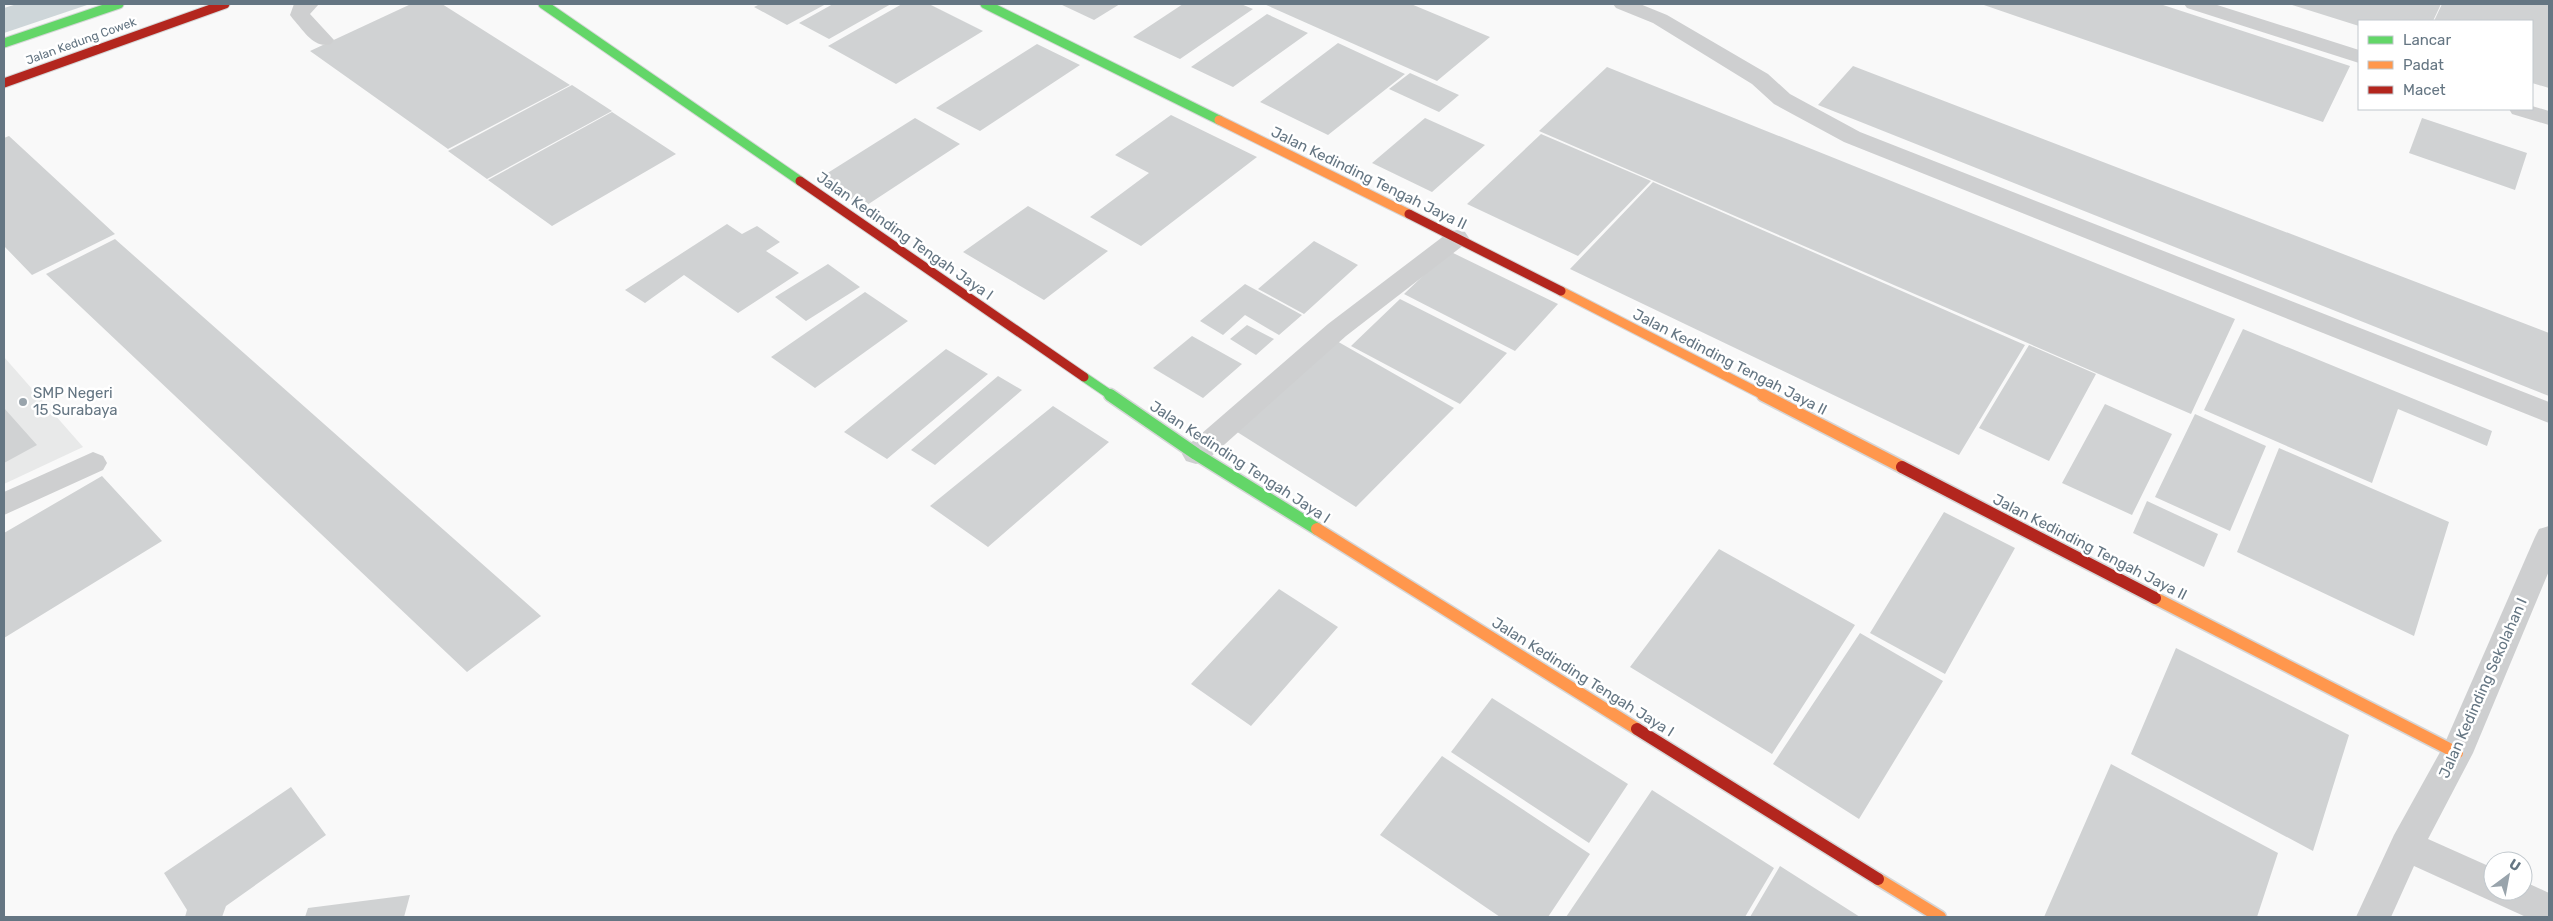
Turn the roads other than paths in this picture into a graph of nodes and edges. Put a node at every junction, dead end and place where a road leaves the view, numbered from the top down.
1 (119, 4) edge
2 (225, 4) edge
3 (309, 4) edge
4 (543, 4) edge
5 (985, 4) edge
6 (1623, 4) edge
7 (2194, 4) edge
8 (324, 40) dead end
9 (4, 43) edge
10 (2358, 57) edge
11 (4, 83) edge
12 (2523, 110) edge
13 (2549, 118) edge
14 (1457, 238) junction
15 (2549, 413) edge
16 (1196, 454) junction
17 (92, 463) dead end
18 (4, 504) edge
19 (2546, 552) edge
20 (2457, 753) junction
21 (2406, 846) junction
22 (2483, 881) edge
23 (2529, 901) edge
24 (2549, 910) edge
25 (1940, 917) edge
26 (2374, 917) edge

1 - 9 main road, Jalan Kedung Cowek
2 - 11 main road, Jalan Kedung Cowek
3 - 8 street
4 - 16 main road, Jalan Kedinding Tengah Jaya I
5 - 14 main road, Jalan Kedinding Tengah Jaya II
6 - 15 street
7 - 10 street
12 - 13 street
14 - 16 street
14 - 20 main road, Jalan Kedinding Tengah Jaya II
16 - 25 main road, Jalan Kedinding Tengah Jaya I
17 - 18 street
19 - 20 street, Jalan Kedinding Sekolahan I
20 - 21 street, Jalan Kedinding Sekolahan I
21 - 22 street
21 - 26 street, Jalan Kedinding Sekolahan I
23 - 24 street

